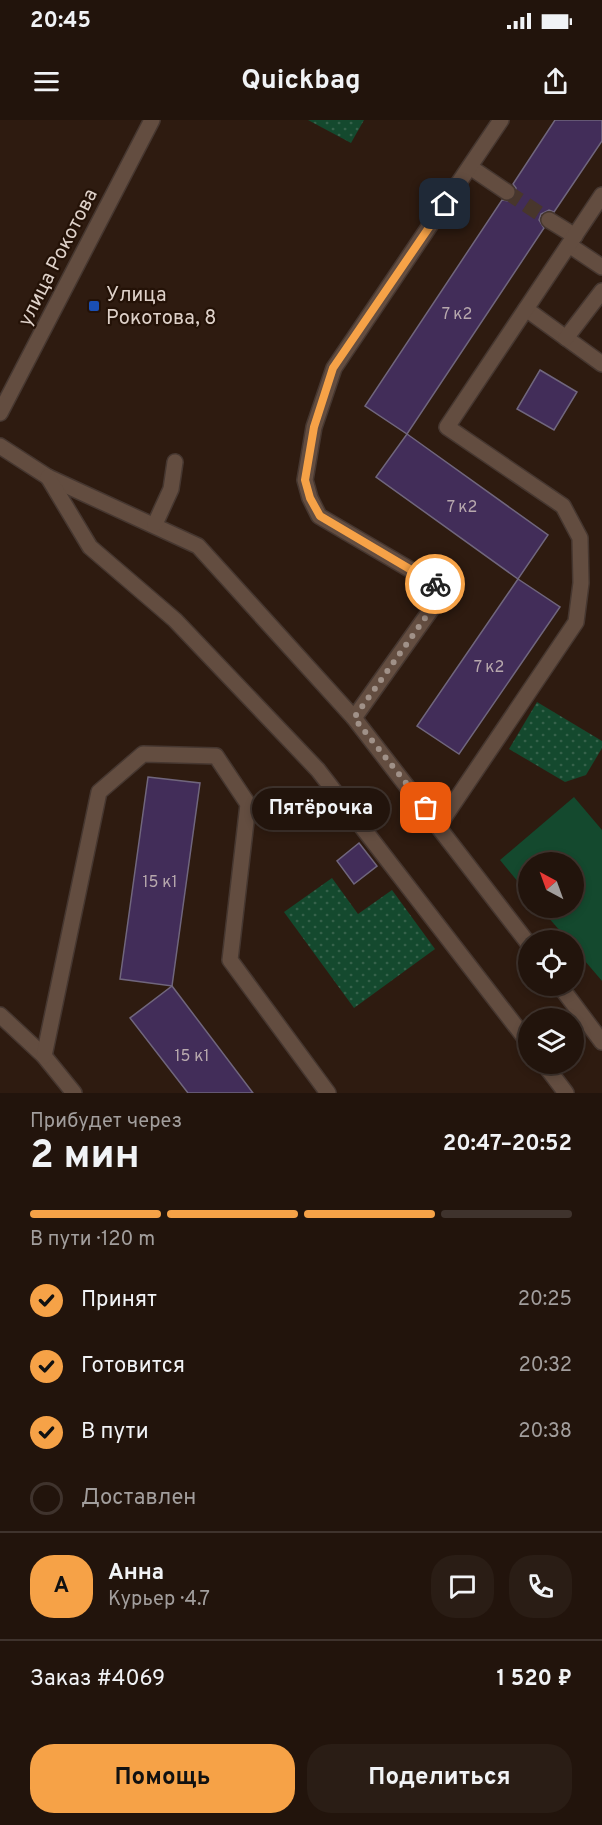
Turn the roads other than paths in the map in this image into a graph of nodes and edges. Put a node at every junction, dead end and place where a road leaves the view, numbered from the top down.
1 (152, 120) edge
2 (501, 120) edge
3 (470, 167) junction
4 (507, 192) tunnel mouth
5 (602, 195) edge
6 (549, 220) tunnel mouth
7 (572, 241) junction
8 (602, 267) edge
9 (602, 291) edge
10 (526, 309) junction
11 (566, 338) junction
12 (602, 364) edge
13 (0, 413) edge
14 (0, 446) edge
15 (175, 462) dead end
16 (48, 477) junction
17 (155, 524) junction
18 (354, 718) junction
19 (439, 825) junction
20 (518, 930) edge
21 (568, 996) edge
22 (0, 1015) edge
23 (518, 1029) edge
24 (602, 1042) edge
25 (44, 1056) junction
26 (552, 1074) edge
27 (74, 1093) edge
28 (328, 1093) edge
29 (566, 1093) edge

1 - 13 street, улица Рокотова
2 - 3 street
3 - 4 street
3 - 18 street
5 - 7 street
6 - 7 street
7 - 8 street
7 - 10 street
9 - 11 street
10 - 11 street
10 - 19 street
11 - 12 street
14 - 16 street
15 - 17 street
16 - 17 street
16 - 23 street
17 - 18 street
18 - 19 street
19 - 20 street
21 - 24 street
22 - 25 street
25 - 27 street
25 - 28 street
26 - 29 street

